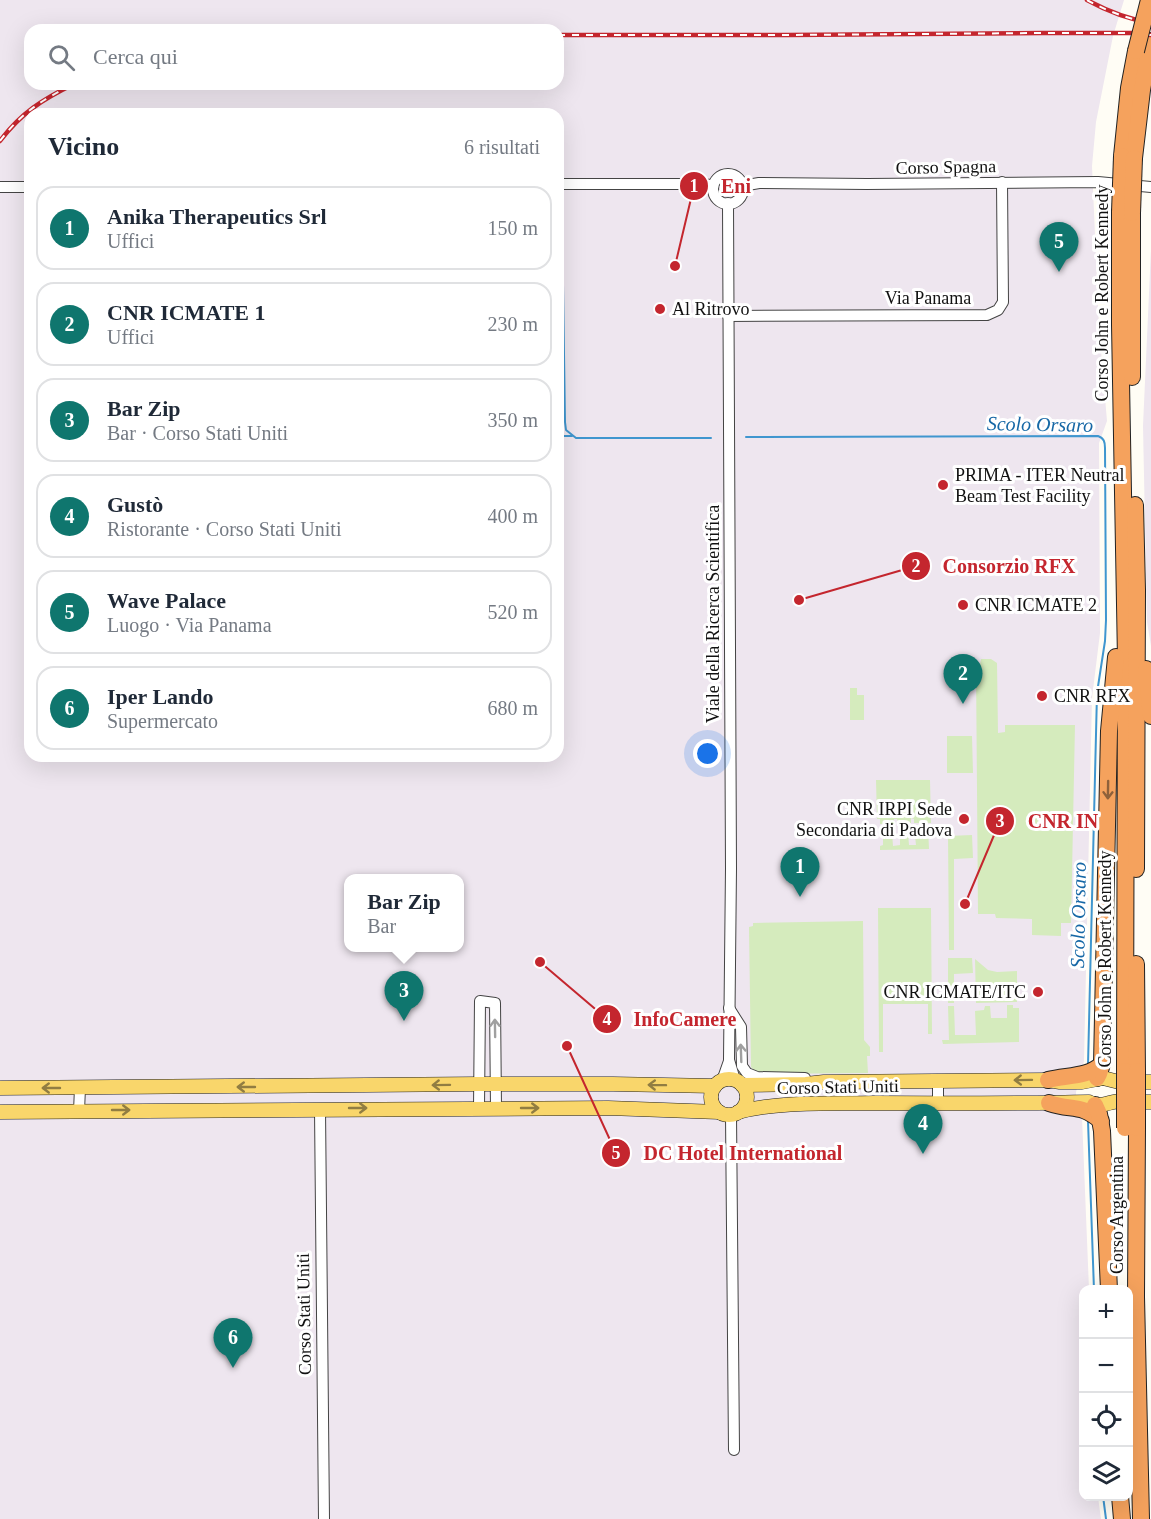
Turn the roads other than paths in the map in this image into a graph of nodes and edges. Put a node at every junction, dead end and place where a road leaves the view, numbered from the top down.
1 (1149, 0) edge
2 (1145, 47) edge
3 (1002, 182) junction
4 (564, 184) edge
5 (713, 185) junction
6 (742, 186) junction
7 (0, 187) edge
8 (24, 187) edge
9 (1151, 187) edge
10 (728, 203) junction
11 (1126, 213) junction
12 (728, 316) junction
13 (1124, 558) junction
14 (1137, 590) junction
15 (1151, 716) edge
16 (729, 1008) junction
17 (1096, 1074) junction
18 (1127, 1075) junction
19 (1048, 1080) joint
20 (938, 1081) junction
21 (824, 1082) junction
22 (1151, 1082) edge
23 (729, 1083) junction
24 (479, 1084) junction
25 (496, 1084) junction
26 (0, 1088) edge
27 (80, 1088) junction
28 (1151, 1102) edge
29 (938, 1103) junction
30 (1049, 1103) junction
31 (1102, 1107) junction
32 (480, 1108) junction
33 (496, 1108) junction
34 (320, 1109) junction
35 (79, 1111) junction
36 (0, 1112) edge
37 (729, 1113) junction
38 (1131, 1128) junction
39 (1108, 1285) edge
40 (1127, 1285) edge
41 (734, 1450) dead end
42 (1151, 1488) edge
43 (1120, 1501) edge
44 (1129, 1501) edge
45 (324, 1519) edge
46 (1122, 1519) edge
47 (1129, 1519) edge
48 (1141, 1519) edge
49 (1149, 1519) edge

1 - 2 highway, Corso John e Robert Kennedy, bridge
2 - 11 highway, Corso John e Robert Kennedy, bridge
3 - 6 street, Corso Spagna
3 - 9 street, Corso Spagna
3 - 12 street, Via Panama
4 - 5 street, Corso Spagna
5 - 6 street, Corso Spagna
5 - 10 street
6 - 10 street
7 - 8 street
10 - 12 street, Viale della Ricerca Scientifica
11 - 13 highway, Corso John e Robert Kennedy
11 - 14 highway, Corso John e Robert Kennedy
12 - 16 street, Viale della Ricerca Scientifica
13 -> 17 highway
13 - 18 highway, Corso John e Robert Kennedy
14 - 15 highway
14 - 18 highway, Corso John e Robert Kennedy
21 -> 16 street
16 - 23 street, Viale della Ricerca Scientifica
17 - 18 main road
17 - 19 highway
17 - 31 main road
18 - 22 main road
18 - 38 highway, Corso John e Robert Kennedy, bridge
19 -> 20 main road, Corso Stati Uniti
20 - 21 main road, Corso Stati Uniti
20 - 29 street
21 - 23 main road, Corso Stati Uniti
23 -> 25 main road, Corso Stati Uniti
23 - 37 main road
23 - 37 main road
24 - 25 main road, Corso Stati Uniti
25 -> 24 street
24 -> 27 main road, Corso Stati Uniti
24 - 32 street
25 - 33 street
27 -> 26 main road, Corso Stati Uniti
27 - 35 street
28 - 31 main road, Corso Stati Uniti
29 - 30 main road, Corso Stati Uniti
29 - 37 main road, Corso Stati Uniti
30 - 31 main road, Corso Stati Uniti
30 - 31 highway
31 - 39 highway
32 - 33 main road, Corso Stati Uniti
34 -> 32 main road, Corso Stati Uniti
33 -> 37 main road, Corso Stati Uniti
35 -> 34 main road, Corso Stati Uniti
34 - 45 street, Corso Stati Uniti
35 - 36 main road, Corso Stati Uniti
37 - 41 street
38 - 40 highway, Corso Argentina
38 - 48 highway, Corso Argentina
42 - 49 highway
43 - 46 highway
44 - 47 highway

